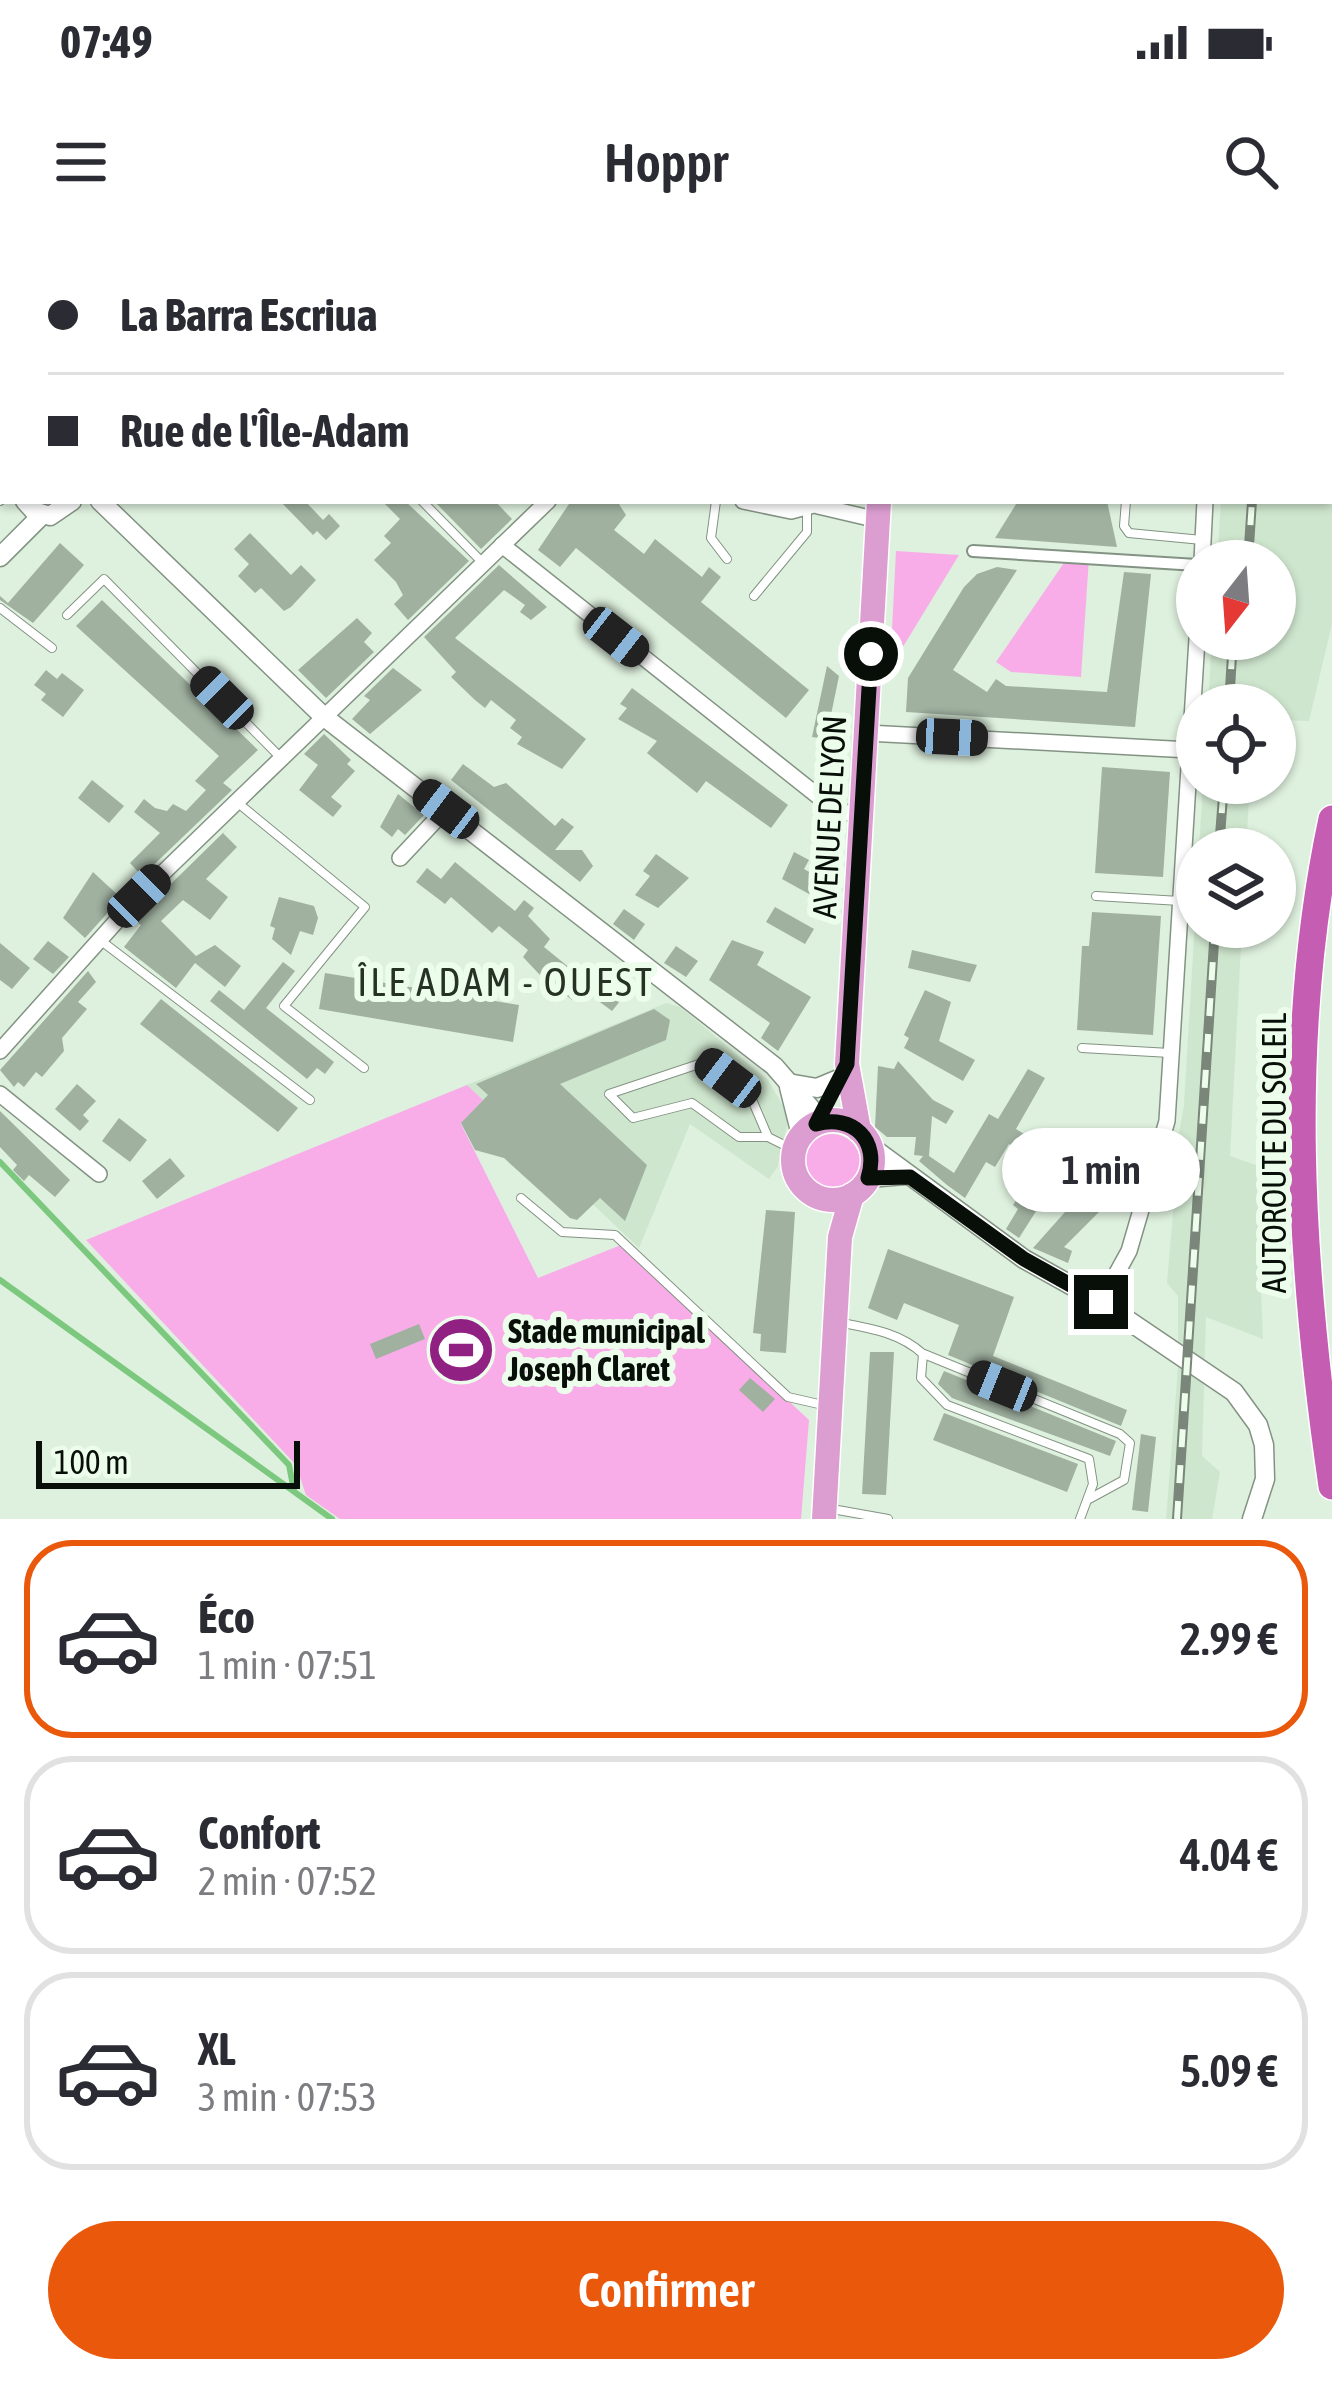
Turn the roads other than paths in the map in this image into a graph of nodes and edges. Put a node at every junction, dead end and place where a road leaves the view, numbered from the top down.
1 (24, 504) edge
2 (29, 504) edge
3 (70, 504) edge
4 (425, 504) edge
5 (545, 504) edge
6 (716, 504) edge
7 (752, 504) edge
8 (1126, 504) edge
9 (1204, 504) edge
10 (818, 506) edge
11 (107, 507) edge
12 (879, 510) edge
13 (42, 515) junction
14 (1203, 540) joint
15 (502, 545) junction
16 (973, 551) dead end
17 (0, 554) edge
18 (727, 559) dead end
19 (482, 562) junction
20 (1176, 562) edge
21 (754, 596) dead end
22 (0, 608) edge
23 (67, 615) dead end
24 (52, 648) dead end
25 (323, 716) junction
26 (867, 733) junction
27 (1176, 749) edge
28 (281, 758) junction
29 (236, 802) junction
30 (446, 809) junction
31 (862, 814) junction
32 (1332, 819) edge
33 (400, 858) dead end
34 (1096, 896) dead end
35 (1176, 902) edge
36 (99, 939) junction
37 (1179, 948) edge
38 (1082, 1048) dead end
39 (0, 1051) edge
40 (1171, 1053) junction
41 (364, 1068) dead end
42 (844, 1071) junction
43 (788, 1083) junction
44 (0, 1094) edge
45 (310, 1100) dead end
46 (812, 1129) junction
47 (769, 1137) junction
48 (864, 1138) junction
49 (100, 1174) dead end
50 (910, 1177) junction
51 (860, 1186) junction
52 (521, 1198) dead end
53 (822, 1199) junction
54 (840, 1237) junction
55 (1101, 1302) junction
56 (836, 1322) junction
57 (923, 1354) junction
58 (830, 1406) junction
59 (1332, 1486) edge
60 (1088, 1499) junction
61 (824, 1514) edge
62 (888, 1519) edge
63 (1080, 1519) edge
64 (1252, 1519) edge

1 - 17 street
2 - 13 street
3 - 11 street
3 - 13 street
4 - 19 lane
5 - 15 street
6 - 18 lane
7 - 10 street
8 - 14 lane
9 - 14 street
10 - 12 street
10 - 21 lane
11 - 25 street
12 - 26 main road, AVENUE DE LYON
13 - 17 street
15 - 19 street
15 - 31 street
16 - 20 street
19 - 25 street
22 - 24 lane
23 - 28 lane
25 - 28 street
25 - 30 street
26 - 27 street
26 - 31 main road, AVENUE DE LYON
28 - 29 street
29 - 36 street
29 - 41 lane
30 - 33 street
30 - 43 street
31 - 42 main road, AVENUE DE LYON
32 - 59 highway, AUTOROUTE DU SOLEIL
34 - 35 lane
36 - 39 street
36 - 45 lane
37 - 40 street
38 - 40 lane
40 - 55 street
42 - 43 street
42 - 46 main road
42 - 48 main road
43 - 46 street
44 - 49 street
46 - 47 lane
46 - 48 main road
46 - 53 main road
47 - 47 lane
48 - 50 street
48 - 51 main road
50 - 51 street
50 - 55 street
51 - 53 main road
51 - 54 main road
52 - 58 lane
53 - 54 main road
54 - 56 main road
55 - 64 street
56 - 57 lane
56 - 58 main road
57 - 60 lane
57 - 60 lane
58 - 61 main road
60 - 63 lane
61 - 62 lane

